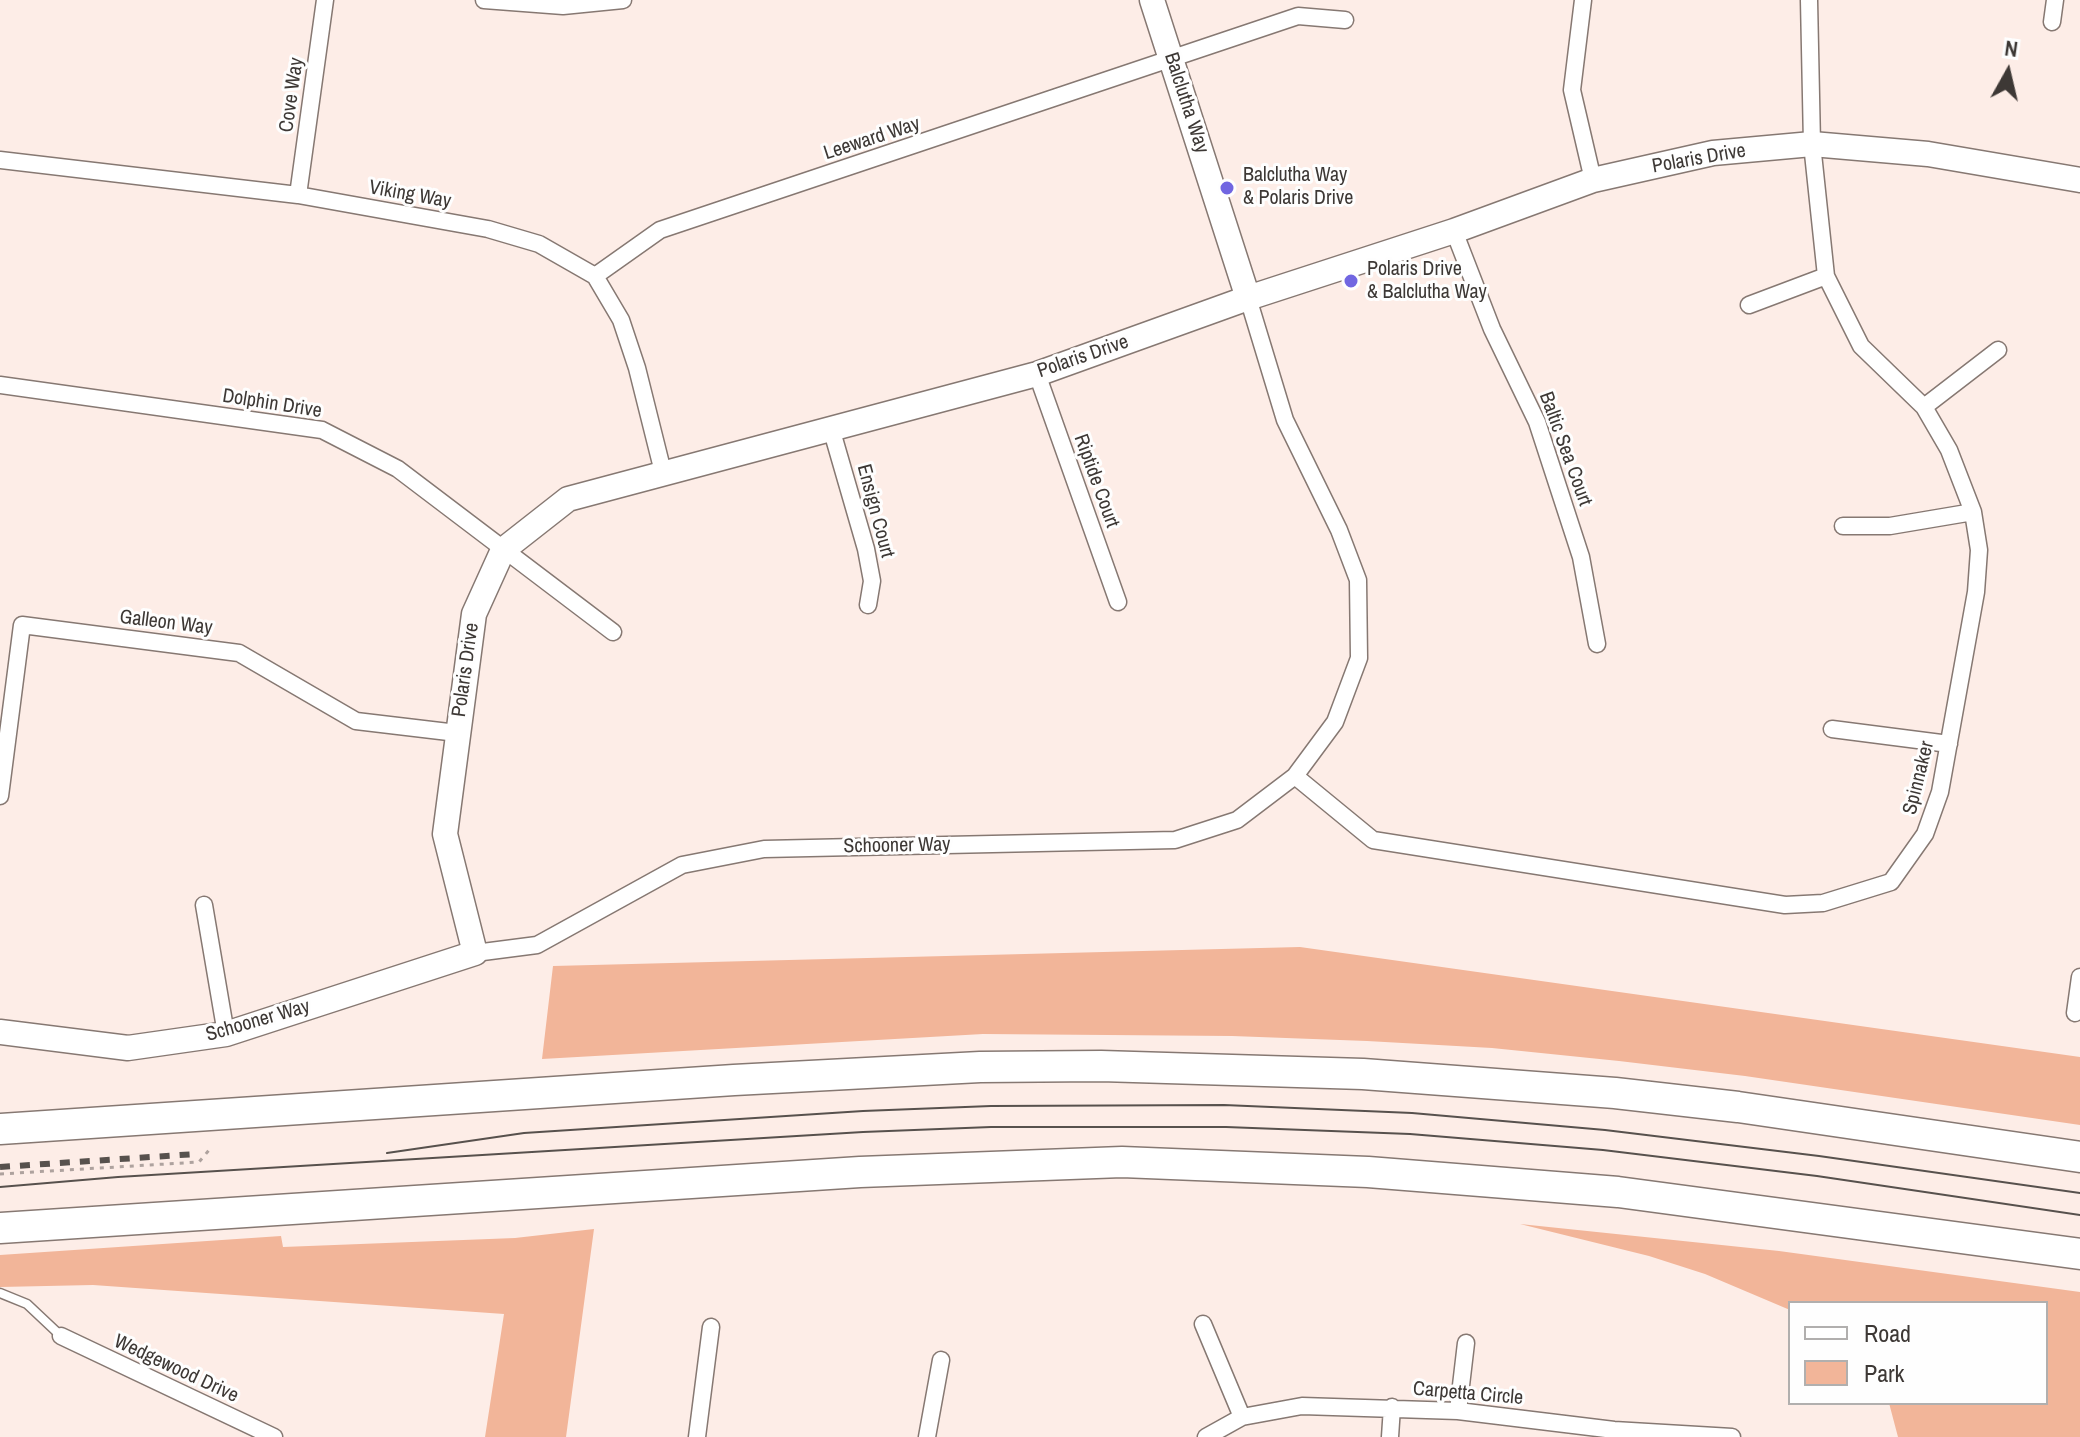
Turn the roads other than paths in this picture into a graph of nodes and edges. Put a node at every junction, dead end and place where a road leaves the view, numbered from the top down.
1 (325, 0) edge
2 (484, 0) edge
3 (623, 0) edge
4 (1152, 0) edge
5 (1583, 0) edge
6 (1809, 0) edge
7 (2055, 0) edge
8 (563, 3) edge
9 (1345, 20) dead end
10 (2052, 22) dead end
11 (1172, 60) junction
12 (1812, 144) junction
13 (0, 160) edge
14 (1593, 180) junction
15 (2080, 180) edge
16 (298, 195) junction
17 (1454, 231) junction
18 (595, 276) junction
19 (1826, 276) junction
20 (1248, 298) junction
21 (1749, 305) dead end
22 (1998, 350) dead end
23 (1037, 374) junction
24 (0, 385) edge
25 (1924, 407) junction
26 (831, 428) junction
27 (663, 472) junction
28 (1973, 512) junction
29 (1843, 526) dead end
30 (503, 550) junction
31 (1118, 602) dead end
32 (868, 605) dead end
33 (613, 632) dead end
34 (1597, 644) dead end
35 (1832, 729) dead end
36 (457, 733) junction
37 (1949, 744) junction
38 (1295, 776) junction
39 (0, 796) edge
40 (204, 905) dead end
41 (475, 953) junction
42 (2080, 977) edge
43 (2075, 1013) dead end
44 (0, 1032) edge
45 (226, 1034) junction
46 (0, 1129) edge
47 (2080, 1157) edge
48 (0, 1228) edge
49 (2080, 1254) edge
50 (0, 1293) edge
51 (1203, 1324) dead end
52 (711, 1327) dead end
53 (61, 1336) joint
54 (1466, 1343) dead end
55 (941, 1360) dead end
56 (1392, 1407) junction
57 (1458, 1411) junction
58 (1242, 1417) junction
59 (1614, 1434) edge
60 (274, 1437) edge
61 (697, 1437) edge
62 (927, 1437) edge
63 (1206, 1437) edge
64 (1390, 1437) edge
65 (1732, 1437) edge

1 - 16 street, Cove Way
2 - 8 street
3 - 8 street
4 - 11 street, Balclutha Way
5 - 14 street
6 - 12 street, Spinnaker
7 - 10 street
9 - 11 street, Leeward Way
11 - 18 street, Leeward Way
11 - 20 street, Balclutha Way
12 - 14 street, Polaris Drive
12 - 15 street, Polaris Drive
12 - 19 street, Spinnaker
13 - 16 street, Viking Way
14 - 17 street, Polaris Drive
16 - 18 street, Viking Way
17 - 20 street, Polaris Drive
17 - 34 street, Baltic Sea Court
18 - 27 street
19 - 21 street
19 - 25 street, Spinnaker
20 - 23 street, Polaris Drive
20 - 38 street, Schooner Way
22 - 25 street
23 - 26 street, Polaris Drive
23 - 31 street, Riptide Court
24 - 30 street, Dolphin Drive
25 - 28 street, Spinnaker
26 - 27 street, Polaris Drive
26 - 32 street, Ensign Court
27 - 30 street, Polaris Drive
28 - 29 street
28 - 37 street, Spinnaker
30 - 33 street, Dolphin Drive
30 - 36 street, Polaris Drive
35 - 37 street
36 - 39 street, Galleon Way
36 - 41 street, Polaris Drive
37 - 38 street, Spinnaker
38 - 41 street, Schooner Way
40 - 45 street
41 - 45 street, Schooner Way
42 - 43 street
44 - 45 street, Schooner Way
46 - 47 highway
48 - 49 highway
50 - 53 lane
51 - 58 street
52 - 61 street
53 - 60 street, Wedgewood Drive
54 - 57 street
55 - 62 street
56 - 57 street, Carpetta Circle
56 - 58 street, Carpetta Circle
56 - 64 street
57 - 59 street, Carpetta Circle
58 - 63 street, Carpetta Circle
59 - 65 street, Carpetta Circle

